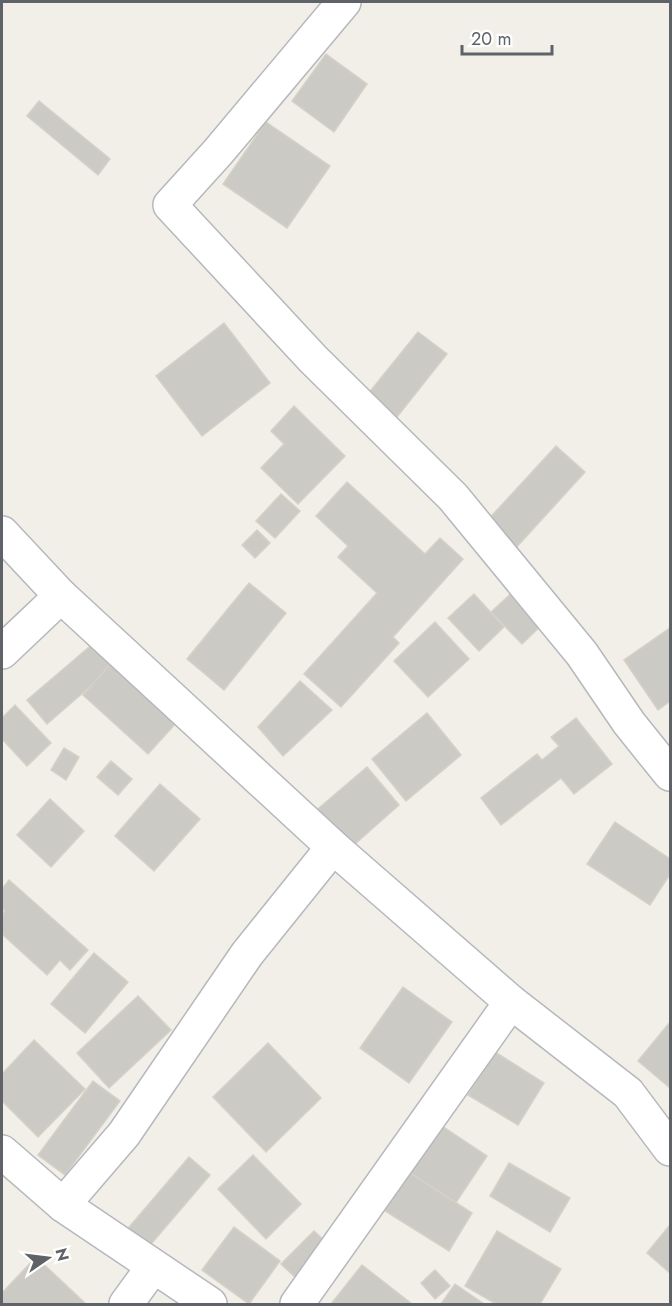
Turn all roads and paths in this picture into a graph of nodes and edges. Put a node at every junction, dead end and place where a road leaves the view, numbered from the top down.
1 (344, 2) edge
2 (2, 533) edge
3 (62, 596) junction
4 (2, 652) edge
5 (670, 774) edge
6 (333, 847) junction
7 (511, 1002) junction
8 (670, 1149) edge
9 (2, 1152) edge
10 (63, 1205) junction
11 (153, 1268) junction
12 (126, 1305) edge
13 (210, 1305) edge
14 (297, 1305) edge

1 - 5 street
2 - 3 street
3 - 4 street
3 - 6 street
6 - 7 street
6 - 10 street
7 - 8 street
7 - 14 street
9 - 10 street
10 - 11 street
11 - 12 street
11 - 13 street

